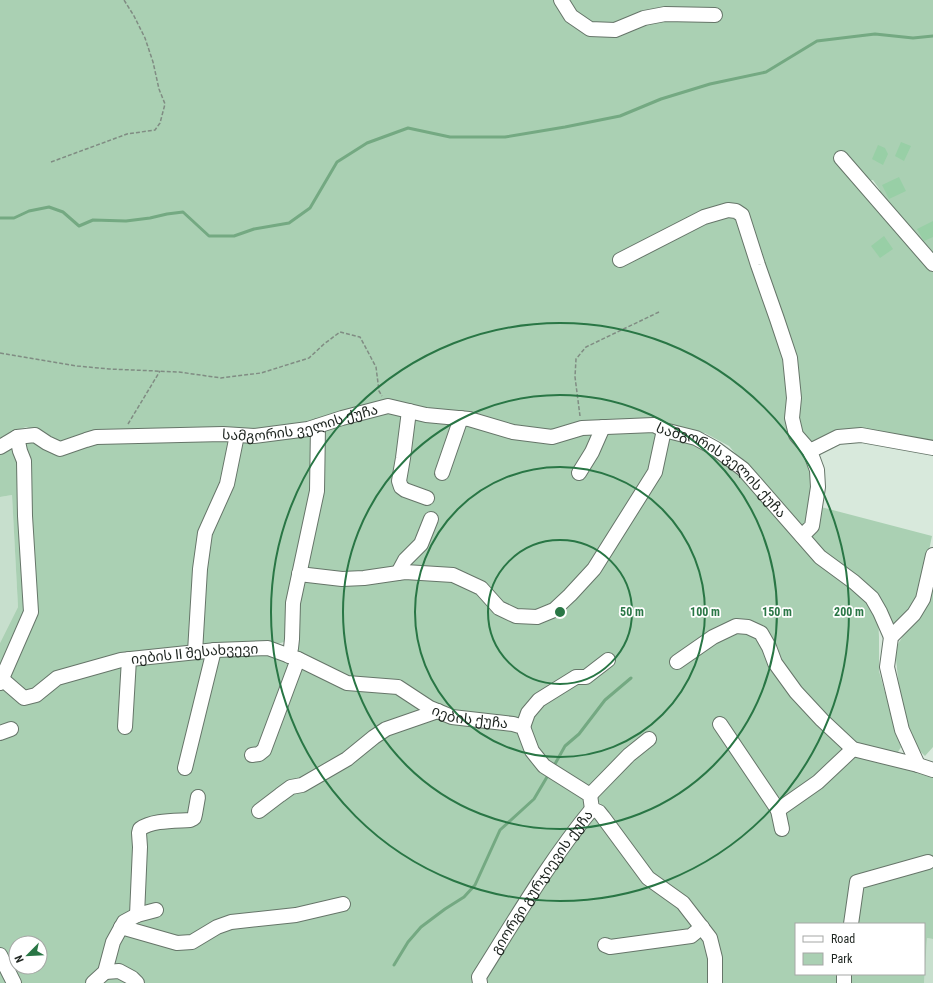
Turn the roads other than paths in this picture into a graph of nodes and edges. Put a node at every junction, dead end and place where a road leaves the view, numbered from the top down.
1 (561, 0) edge
2 (715, 15) dead end
3 (841, 158) dead end
4 (620, 260) dead end
5 (933, 264) edge
6 (409, 411) junction
7 (461, 418) junction
8 (318, 426) junction
9 (603, 427) junction
10 (664, 430) junction
11 (237, 435) junction
12 (17, 437) junction
13 (0, 447) edge
14 (933, 448) edge
15 (810, 451) junction
16 (442, 473) dead end
17 (579, 473) dead end
18 (427, 498) dead end
19 (431, 519) dead end
20 (802, 536) junction
21 (933, 555) edge
22 (398, 573) junction
23 (299, 574) junction
24 (933, 589) edge
25 (923, 599) junction
26 (891, 636) junction
27 (214, 650) junction
28 (195, 652) junction
29 (293, 658) junction
30 (128, 659) junction
31 (608, 660) dead end
32 (677, 662) dead end
33 (1, 681) edge
34 (438, 711) junction
35 (720, 724) dead end
36 (125, 727) dead end
37 (523, 727) junction
38 (648, 739) dead end
39 (853, 749) junction
40 (252, 756) dead end
41 (918, 765) junction
42 (185, 768) dead end
43 (933, 770) edge
44 (590, 795) junction
45 (198, 797) dead end
46 (592, 809) junction
47 (778, 810) junction
48 (259, 811) dead end
49 (782, 830) dead end
50 (928, 862) dead end
51 (343, 904) dead end
52 (156, 910) dead end
53 (137, 914) junction
54 (851, 923) edge
55 (121, 927) junction
56 (702, 927) junction
57 (605, 945) dead end
58 (0, 955) edge
59 (105, 972) junction
60 (14, 983) edge
61 (93, 983) edge
62 (137, 983) edge
63 (480, 983) edge
64 (715, 983) edge

1 - 2 street
3 - 5 street
4 - 15 street
6 - 7 street, სამგორის ველის ქუჩა
6 - 8 street, სამგორის ველის ქუჩა
6 - 18 street
7 - 9 street, სამგორის ველის ქუჩა
7 - 16 street
8 - 11 street, სამგორის ველის ქუჩა
8 - 23 street
9 - 10 street, სამგორის ველის ქუჩა
9 - 17 street
10 - 20 street, სამგორის ველის ქუჩა
10 - 22 street
11 - 12 street, სამგორის ველის ქუჩა
11 - 28 street
12 - 13 street, სამგორის ველის ქუჩა
12 - 33 street
14 - 15 street
15 - 20 street
19 - 22 street
20 - 26 street, სამგორის ველის ქუჩა
21 - 25 street
22 - 23 street
23 - 29 street
24 - 25 street
25 - 26 street
26 - 41 street
27 - 28 street, იების II შესახვევი
27 - 29 street, იების II შესახვევი
27 - 42 street
28 - 30 street, იების II შესახვევი
29 - 34 street, იების II შესახვევი
29 - 40 street
30 - 33 street, იების II შესახვევი
30 - 36 street
31 - 37 street
32 - 39 street
34 - 37 street, იების ქუჩა
34 - 48 street, იების ქუჩა
35 - 47 street
37 - 44 street, იების ქუჩა
38 - 44 street
39 - 41 street
39 - 47 street
41 - 43 street
44 - 46 street
45 - 53 street
46 - 56 street, გიორგი გურჯიევის ქუჩა
46 - 63 street, გიორგი გურჯიევის ქუჩა
47 - 49 street
50 - 54 street
51 - 55 street
52 - 53 street
53 - 55 street
55 - 59 street
56 - 57 street
56 - 64 street, გიორგი გურჯიევის ქუჩა
58 - 60 street
59 - 61 street
59 - 62 street

